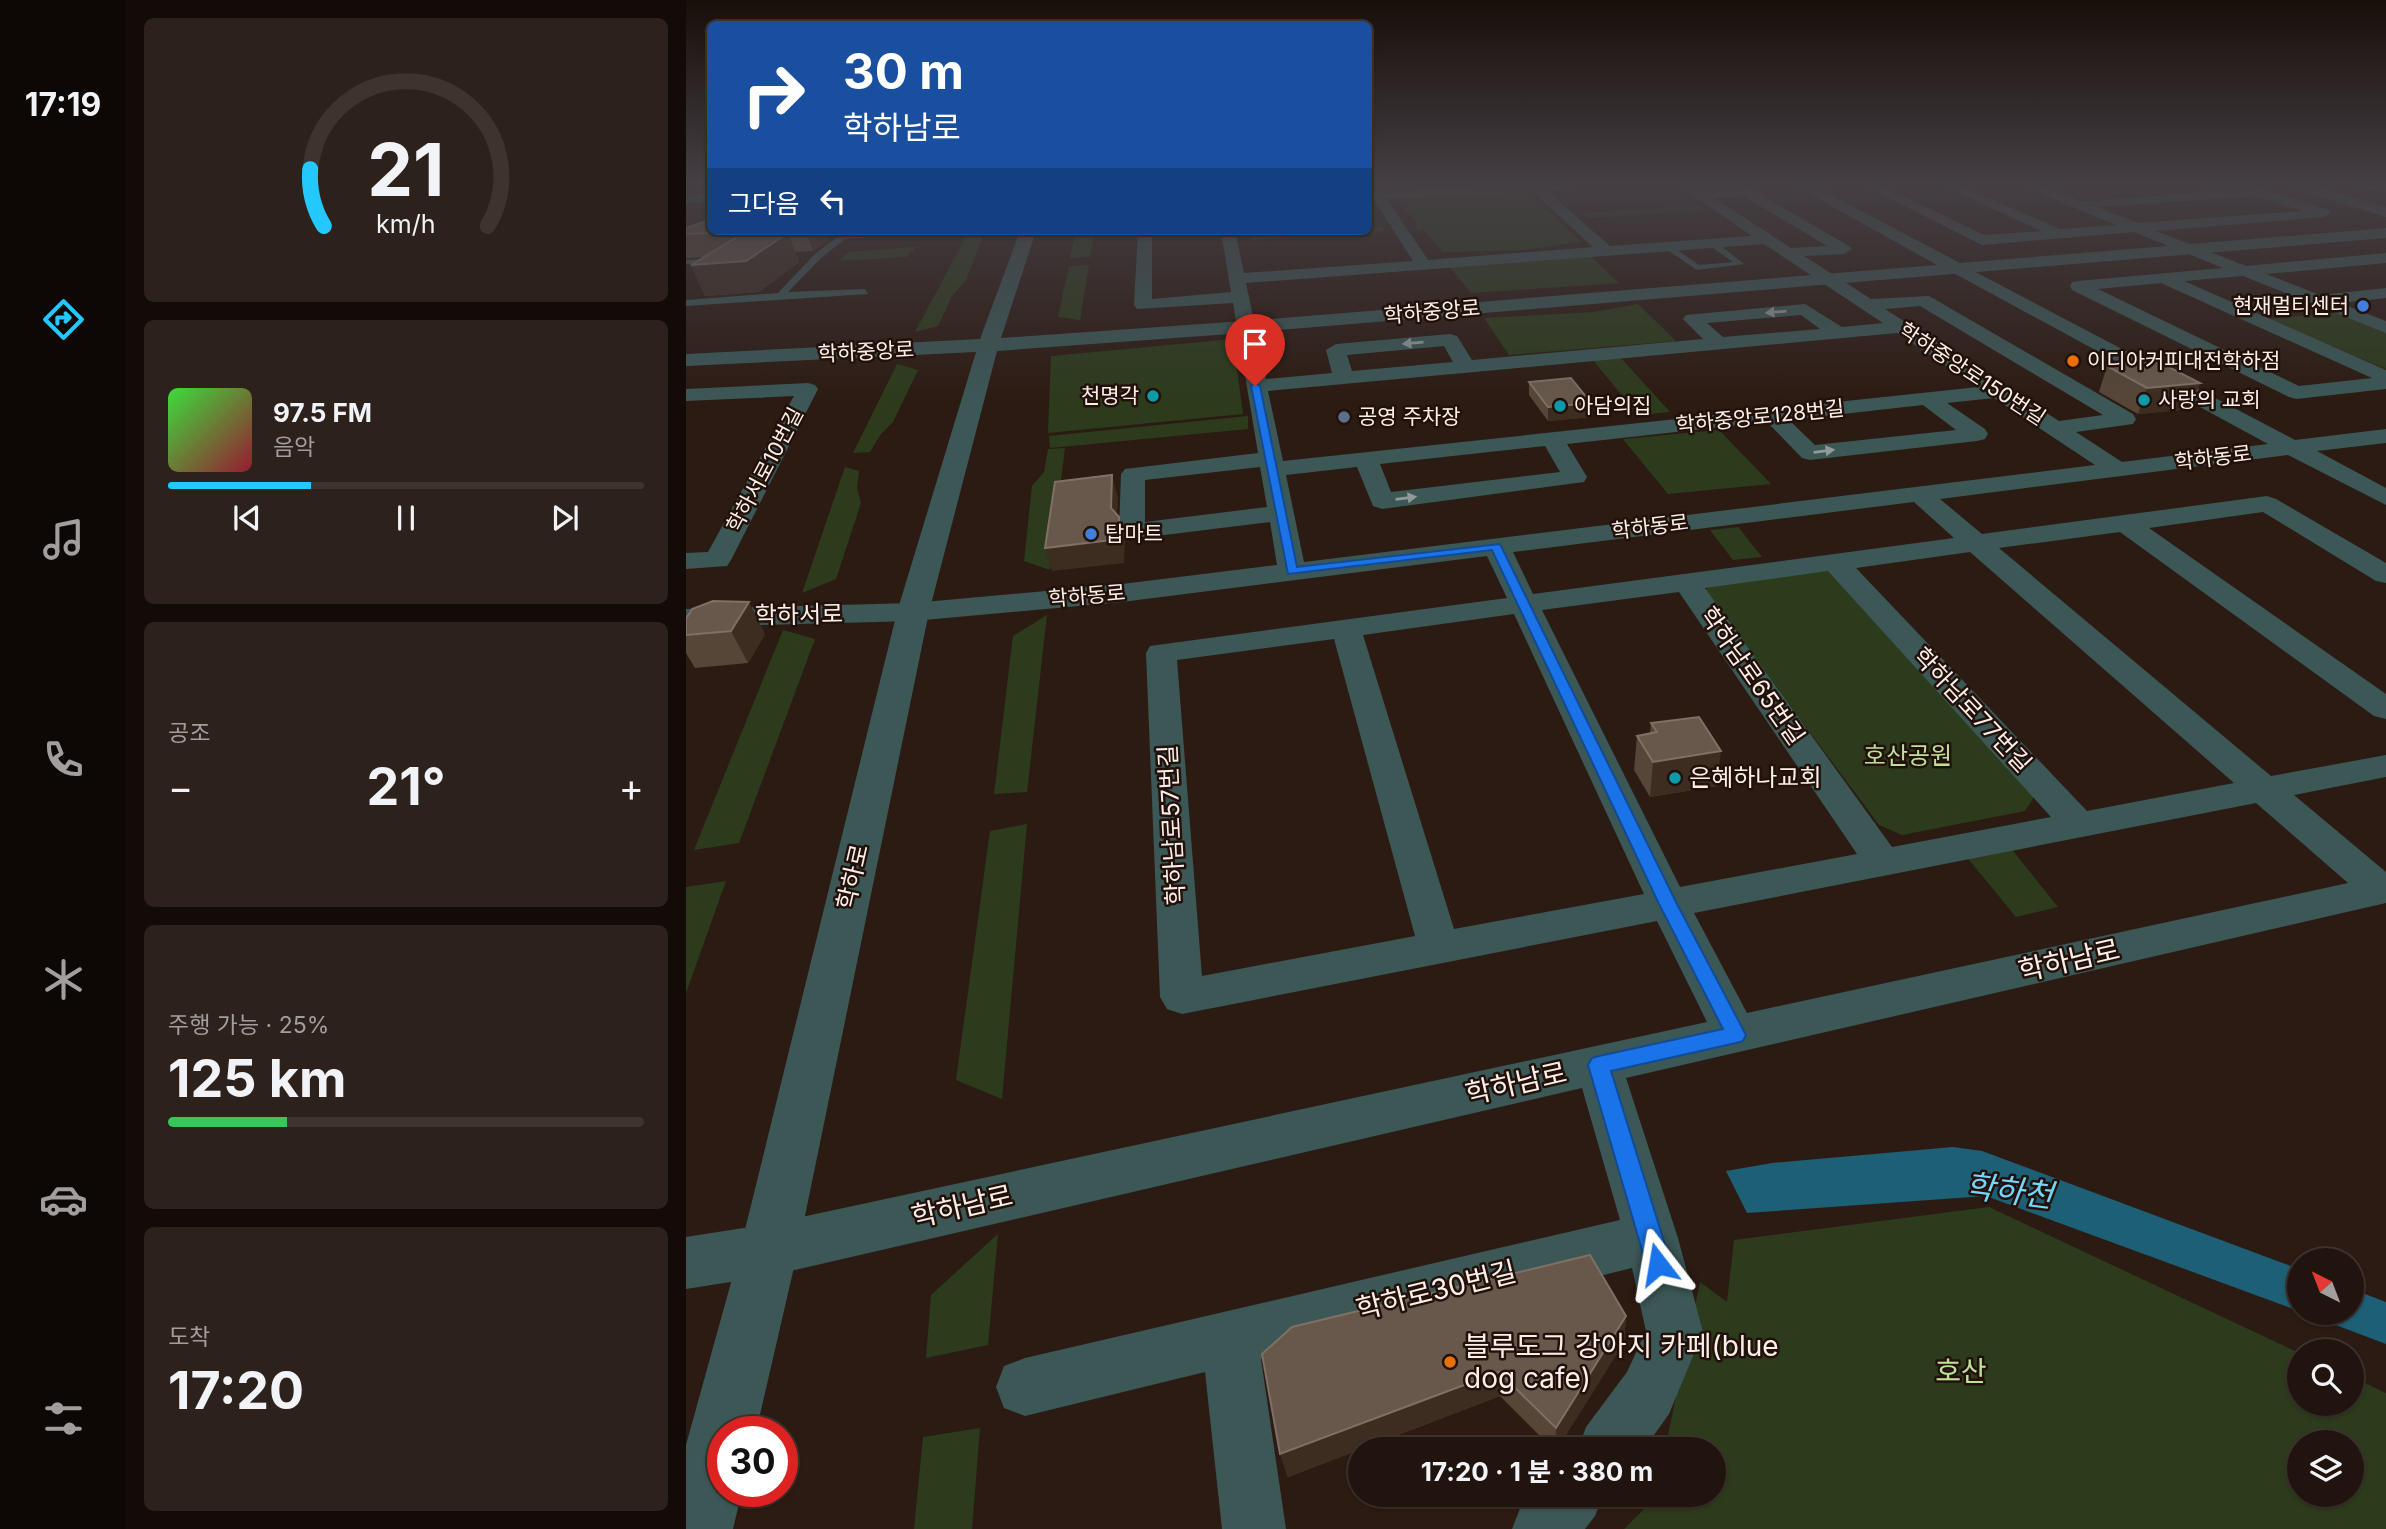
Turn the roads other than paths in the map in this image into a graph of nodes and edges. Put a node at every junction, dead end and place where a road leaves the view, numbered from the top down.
1 (818, 256) edge
2 (1019, 256) edge
3 (1144, 256) edge
4 (1232, 256) edge
5 (1418, 256) edge
6 (1546, 256) edge
7 (1680, 256) edge
8 (1730, 256) edge
9 (1792, 256) edge
10 (1934, 256) edge
11 (2099, 256) edge
12 (2207, 256) edge
13 (2386, 258) edge
14 (726, 260) edge
15 (686, 262) edge
16 (1424, 265) junction
17 (1405, 267) junction
18 (1956, 268) junction
19 (2244, 271) junction
20 (1314, 273) junction
21 (2162, 278) junction
22 (1236, 279) junction
23 (1826, 279) junction
24 (1417, 285) dead end
25 (865, 292) dead end
26 (1323, 293) dead end
27 (2386, 293) edge
28 (781, 295) junction
29 (1239, 297) junction
30 (2317, 300) junction
31 (686, 303) edge
32 (1866, 305) junction
33 (1244, 327) junction
34 (1899, 327) junction
35 (2386, 327) edge
36 (1836, 332) junction
37 (1718, 343) junction
38 (988, 345) junction
39 (686, 360) edge
40 (1466, 367) junction
41 (2386, 377) edge
42 (1344, 378) junction
43 (2386, 383) edge
44 (1255, 386) junction
45 (1998, 391) junction
46 (689, 398) edge
47 (1928, 398) junction
48 (1772, 415) junction
49 (2054, 428) junction
50 (2386, 436) edge
51 (1552, 439) junction
52 (2292, 448) junction
53 (1366, 459) junction
54 (1271, 464) junction
55 (2117, 469) junction
56 (1919, 494) junction
57 (2386, 498) edge
58 (1280, 513) junction
59 (2125, 523) junction
60 (1977, 543) junction
61 (1496, 546) junction
62 (686, 561) edge
63 (1835, 562) junction
64 (1292, 572) junction
65 (2386, 575) edge
66 (1686, 582) junction
67 (1524, 604) junction
68 (913, 612) junction
69 (693, 618) edge
70 (1346, 628) junction
71 (686, 643) edge
72 (1161, 653) joint
73 (2386, 709) edge
74 (2386, 766) edge
75 (2262, 790) junction
76 (2079, 825) junction
77 (1883, 863) junction
78 (2384, 890) edge
79 (1668, 904) junction
80 (1439, 948) junction
81 (1736, 1035) junction
82 (1599, 1065) junction
83 (1652, 1238) junction
84 (768, 1250) junction
85 (686, 1263) edge
86 (1230, 1339) junction
87 (1025, 1387) dead end
88 (1617, 1437) edge
89 (1562, 1507) edge
90 (698, 1529) edge
91 (1254, 1529) edge
92 (1544, 1529) edge

1 - 28 lane
2 - 38 street, 학하로
3 - 29 street
4 - 22 street
5 - 16 street
6 - 16 street
7 - 8 lane
9 - 23 street, 학하중앙로150번길
10 - 18 street
11 - 18 street, 학하중앙로
12 - 19 street
13 - 19 street
14 - 15 lane
16 - 17 street
17 - 20 street
17 - 24 street
18 - 23 street, 학하중앙로
18 - 52 street
19 - 21 street
19 - 30 street
20 - 22 street
20 - 26 street
21 - 41 street
21 - 43 street
22 - 29 street
23 - 32 street, 학하중앙로150번길
23 - 33 street, 학하중앙로
25 - 28 lane
27 - 30 street
28 - 31 lane
29 - 33 street
30 - 35 street
32 - 34 street, 학하중앙로150번길
32 - 49 street
33 - 38 street, 학하중앙로
33 - 44 street
34 - 36 street
34 - 45 street, 학하중앙로150번길
36 - 37 street
36 -> 37 street
37 - 40 street
38 - 39 street, 학하중앙로
38 - 68 street, 학하로
40 - 42 street
40 -> 42 street
42 - 44 street
44 - 54 street
45 - 47 street, 학하중앙로128번길
45 - 49 street, 학하중앙로150번길
46 - 62 street, 학하서로10번길
47 - 48 street, 학하중앙로128번길
48 -> 47 street
48 - 51 street, 학하중앙로128번길
49 - 55 street, 학하중앙로150번길
50 - 52 street, 학하동로
51 - 53 street, 학하중앙로128번길
53 -> 51 street
52 - 55 street, 학하동로
52 - 57 street
53 - 54 street, 학하중앙로128번길
54 - 58 street
54 - 58 street, 학하중앙로128번길
55 - 56 street, 학하동로
56 - 60 street
56 - 61 street, 학하동로
58 - 64 street
59 - 60 street
59 - 65 street
59 - 73 street
60 - 63 street
60 - 75 street
61 - 64 street, 학하동로
61 - 67 street
63 - 66 street
63 - 76 street, 학하남로77번길
64 - 68 street, 학하동로
66 - 67 street, 학하남로65번길
66 - 77 street, 학하남로65번길
67 - 70 street, 학하남로65번길
67 - 79 street
68 - 69 street, 학하서로
68 - 84 street, 학하로
69 - 71 street
70 - 72 street, 학하남로65번길
70 - 80 street
72 - 80 street, 학하남로57번길
74 - 75 street
75 - 76 street
75 - 78 street
76 - 77 street
77 - 79 street
78 - 81 street, 학하남로
79 - 80 street
79 - 81 street
81 - 82 street, 학하남로
82 - 83 street
82 - 84 street, 학하남로
83 - 86 street, 학하로30번길
83 - 88 street
84 - 85 street, 학하남로
84 - 90 street, 학하로
86 - 87 street, 학하로30번길
86 - 91 street
89 - 92 street

